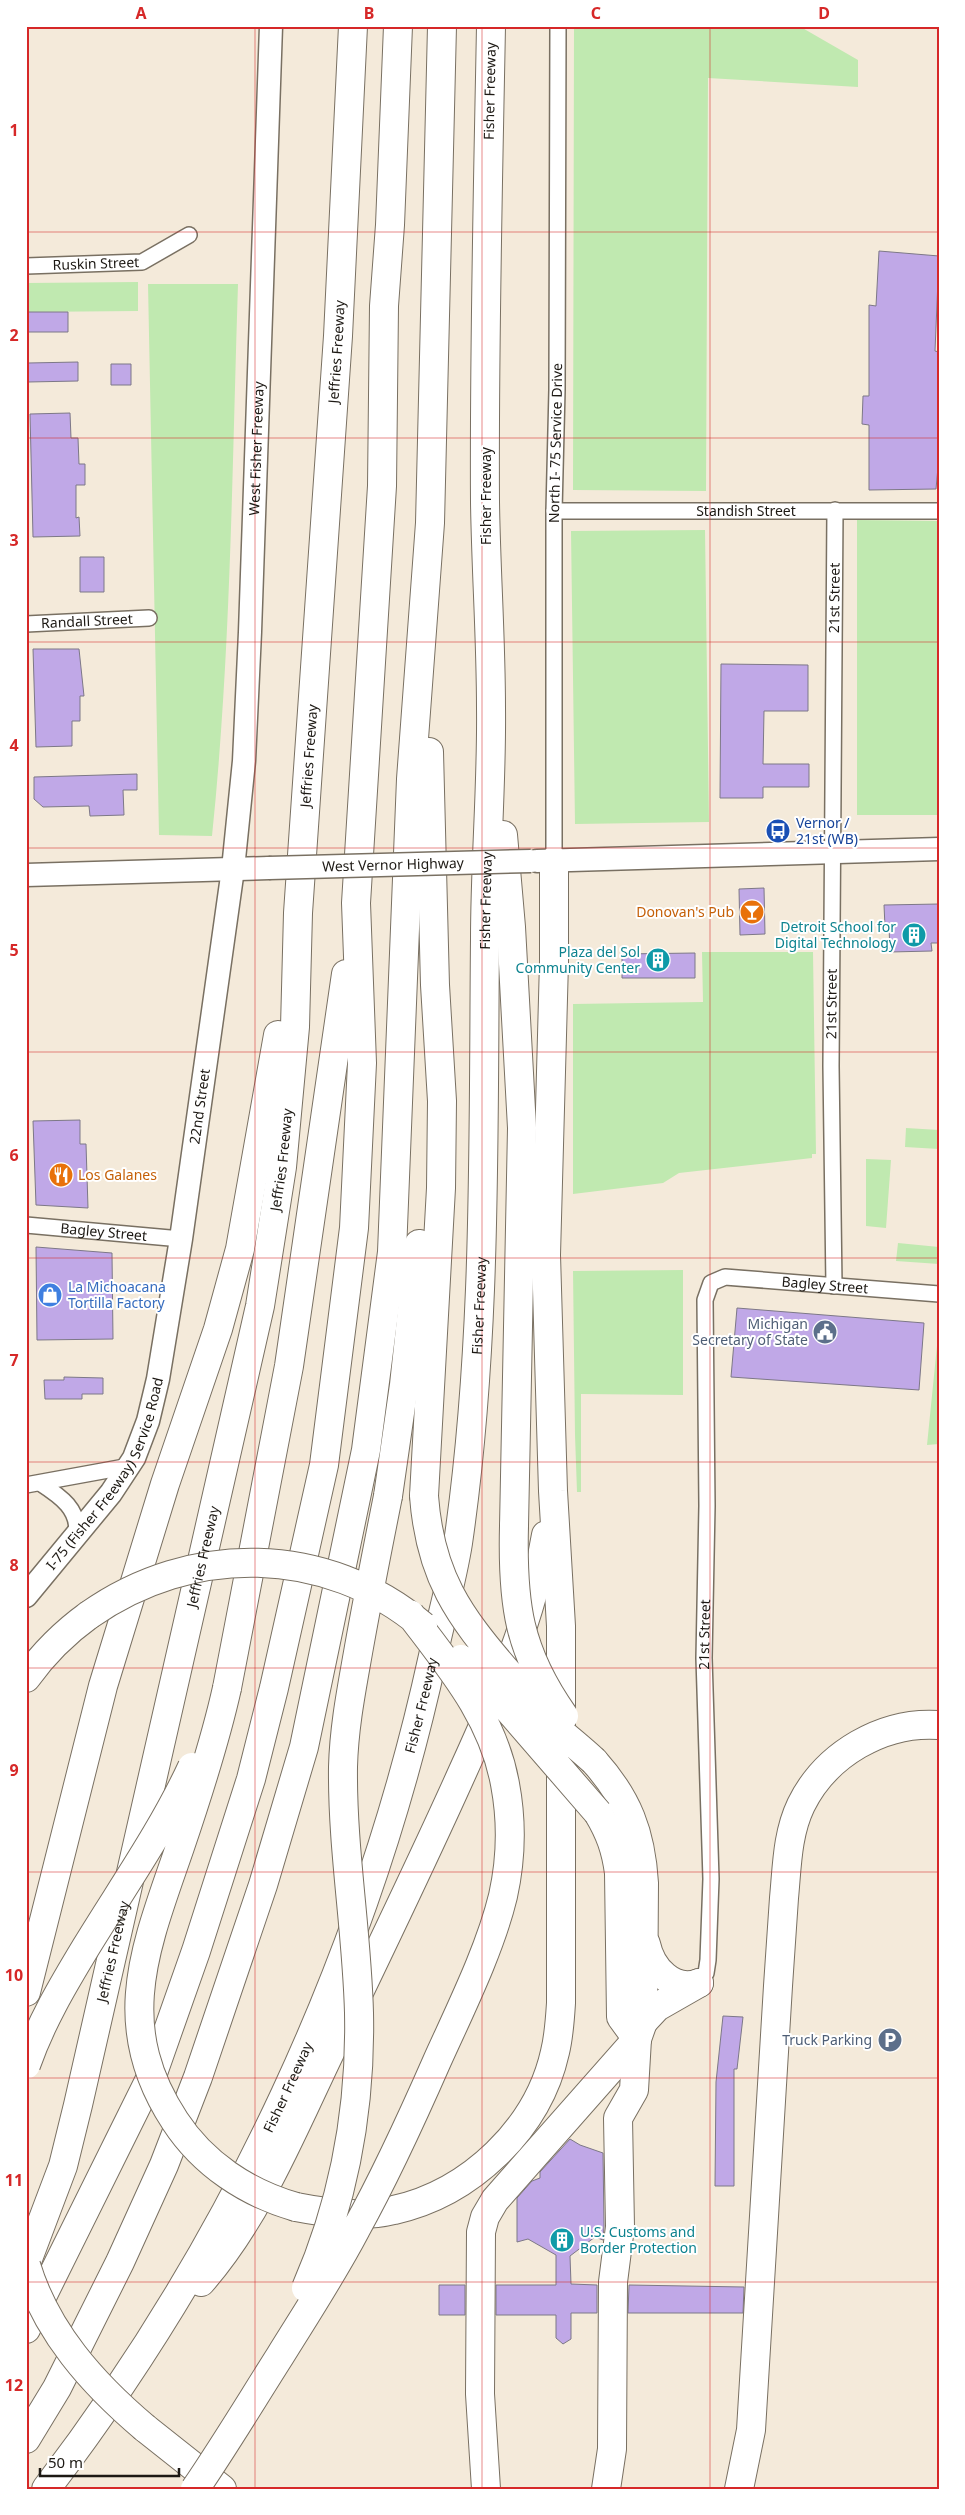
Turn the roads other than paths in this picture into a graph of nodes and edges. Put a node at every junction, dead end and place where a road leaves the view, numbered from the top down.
1 (271, 26) edge
2 (353, 26) edge
3 (398, 26) edge
4 (442, 26) edge
5 (491, 26) edge
6 (558, 26) edge
7 (189, 235) dead end
8 (26, 266) edge
9 (835, 510) junction
10 (554, 511) junction
11 (939, 511) edge
12 (426, 605) junction
13 (149, 618) dead end
14 (26, 624) edge
15 (491, 711) junction
16 (939, 849) edge
17 (833, 852) junction
18 (542, 861) junction
19 (233, 869) junction
20 (26, 875) edge
21 (356, 902) junction
22 (298, 913) junction
23 (435, 985) junction
24 (26, 1225) edge
25 (180, 1239) junction
26 (711, 1283) joint
27 (834, 1286) junction
28 (939, 1294) edge
29 (164, 1343) joint
30 (130, 1466) junction
31 (33, 1484) edge
32 (553, 1491) junction
33 (76, 1536) junction
34 (26, 1596) edge
35 (410, 1614) junction
36 (26, 1678) edge
37 (227, 1688) junction
38 (939, 1725) edge
39 (597, 1764) junction
40 (643, 1921) junction
41 (699, 1982) junction
42 (26, 1992) edge
43 (640, 2030) junction
44 (26, 2065) edge
45 (26, 2265) edge
46 (26, 2329) edge
47 (145, 2349) junction
48 (269, 2374) junction
49 (26, 2439) edge
50 (46, 2489) edge
51 (195, 2489) edge
52 (222, 2489) edge
53 (486, 2489) edge
54 (606, 2489) edge
55 (739, 2489) edge

1 - 19 street, West Fisher Freeway
2 - 22 highway, Jeffries Freeway
3 - 21 highway
4 - 12 highway
5 - 15 highway, Fisher Freeway
6 - 10 street, North I- 75 Service Drive
7 - 8 street, Ruskin Street
9 - 10 street, Standish Street
9 - 11 street, Standish Street
9 - 17 street, 21st Street
10 - 18 street, North I- 75 Service Drive
12 - 23 highway
12 - 49 highway
13 - 14 street, Randall Street
15 - 39 highway, bridge
15 - 47 highway, Fisher Freeway
16 - 17 street, West Vernor Highway
17 - 18 street, West Vernor Highway
17 - 27 street, 21st Street
18 - 19 street, West Vernor Highway, bridge
18 - 32 highway
19 - 20 street, West Vernor Highway
19 - 25 street, 22nd Street
21 - 37 highway
21 - 46 highway
22 - 42 highway
22 - 45 highway, Jeffries Freeway
23 - 39 highway, bridge
23 - 48 highway, bridge
24 - 25 street, Bagley Street
25 - 29 street, 22nd Street
26 - 27 street, Bagley Street
26 - 41 street, 21st Street
27 - 28 street, Bagley Street
29 - 30 street, I-75 (Fisher Freeway) Service Road
30 - 31 street
30 - 33 street, I-75 (Fisher Freeway) Service Road
31 - 33 street
32 - 37 highway, bridge
32 - 47 highway
33 - 34 street, I-75 (Fisher Freeway) Service Road
35 - 36 highway, bridge
35 - 43 highway, bridge
35 - 48 highway, bridge
37 - 44 highway, bridge
38 - 55 highway
39 - 40 highway
40 - 41 highway
40 - 43 highway
41 - 43 highway
43 - 53 highway
43 - 54 highway
45 - 52 highway, bridge
47 - 50 highway, Fisher Freeway
48 - 51 highway, bridge

